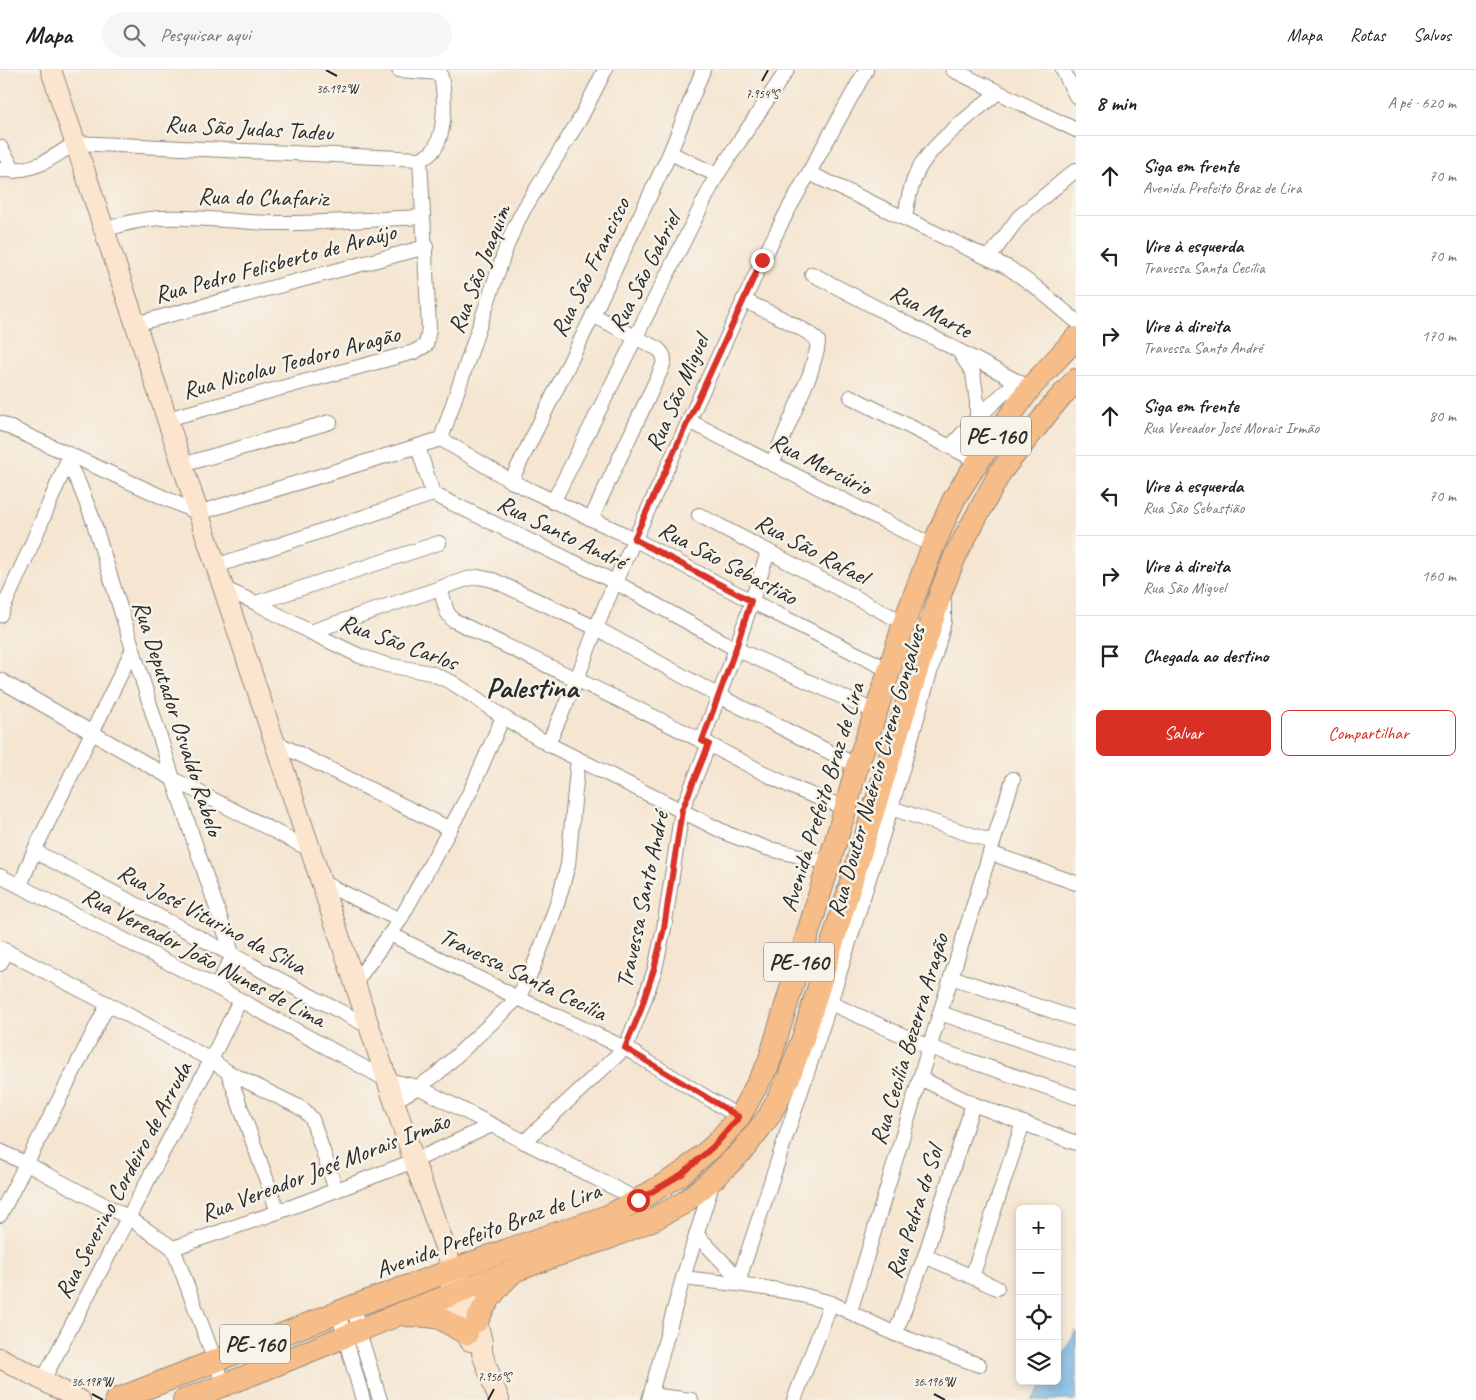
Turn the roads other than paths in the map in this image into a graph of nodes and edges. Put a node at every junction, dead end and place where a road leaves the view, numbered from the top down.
1 (51, 70) edge
2 (399, 70) edge
3 (605, 70) edge
4 (703, 70) edge
5 (787, 70) edge
6 (866, 70) edge
7 (953, 70) edge
8 (1063, 70) edge
9 (439, 72) edge
10 (998, 92) junction
11 (1076, 96) edge
12 (1076, 130) edge
13 (75, 143) junction
14 (0, 147) edge
15 (670, 153) junction
16 (420, 159) junction
17 (0, 170) edge
18 (1076, 170) edge
19 (15, 171) junction
20 (809, 173) junction
21 (717, 175) junction
22 (423, 216) junction
23 (905, 218) junction
24 (104, 230) junction
25 (426, 247) junction
26 (989, 258) junction
27 (812, 274) dead end
28 (743, 300) junction
29 (593, 315) junction
30 (1076, 321) edge
31 (135, 324) junction
32 (636, 338) junction
33 (1076, 338) edge
34 (960, 352) junction
35 (1076, 380) edge
36 (1023, 385) junction
37 (851, 397) dead end
38 (977, 418) junction
39 (167, 419) junction
40 (689, 421) junction
41 (330, 422) dead end
42 (0, 423) edge
43 (441, 439) junction
44 (418, 446) junction
45 (950, 447) junction
46 (69, 458) junction
47 (978, 461) junction
48 (772, 464) junction
49 (182, 465) junction
50 (511, 481) junction
51 (433, 494) junction
52 (553, 502) junction
53 (198, 513) junction
54 (699, 516) dead end
55 (592, 519) junction
56 (634, 539) junction
57 (439, 543) dead end
58 (933, 546) junction
59 (768, 552) junction
60 (216, 566) junction
61 (615, 582) junction
62 (223, 588) junction
63 (440, 588) junction
64 (942, 589) junction
65 (751, 601) junction
66 (256, 603) junction
67 (0, 615) edge
68 (904, 623) junction
69 (596, 628) junction
70 (310, 632) junction
71 (736, 648) junction
72 (132, 651) junction
73 (889, 670) junction
74 (0, 680) edge
75 (577, 680) junction
76 (719, 696) junction
77 (876, 712) junction
78 (503, 717) junction
79 (92, 732) junction
80 (275, 742) junction
81 (706, 742) junction
82 (548, 744) junction
83 (578, 759) junction
84 (857, 766) junction
85 (173, 779) junction
86 (1013, 780) dead end
87 (846, 807) junction
88 (891, 808) junction
89 (682, 810) junction
90 (450, 829) junction
91 (992, 848) junction
92 (310, 850) junction
93 (34, 851) junction
94 (828, 863) junction
95 (0, 876) edge
96 (321, 882) junction
97 (1076, 883) edge
98 (20, 886) junction
99 (400, 920) junction
100 (390, 934) junction
101 (3, 949) edge
102 (233, 956) junction
103 (0, 964) edge
104 (951, 977) junction
105 (355, 983) junction
106 (216, 987) junction
107 (518, 998) junction
108 (240, 1000) junction
109 (823, 1000) junction
110 (108, 1004) junction
111 (940, 1013) junction
112 (1076, 1019) edge
113 (370, 1027) junction
114 (929, 1046) junction
115 (625, 1048) junction
116 (1076, 1059) edge
117 (211, 1060) junction
118 (228, 1072) junction
119 (920, 1078) junction
120 (387, 1080) junction
121 (418, 1087) junction
122 (1076, 1097) edge
123 (394, 1101) junction
124 (973, 1104) junction
125 (739, 1117) junction
126 (1024, 1123) junction
127 (492, 1125) junction
128 (524, 1142) junction
129 (1076, 1143) edge
130 (0, 1151) edge
131 (414, 1161) junction
132 (27, 1164) junction
133 (714, 1178) junction
134 (336, 1190) junction
135 (638, 1200) junction
136 (278, 1212) junction
137 (0, 1215) edge
138 (129, 1218) junction
139 (696, 1234) junction
140 (173, 1248) junction
141 (925, 1256) junction
142 (514, 1270) junction
143 (972, 1276) junction
144 (682, 1278) junction
145 (742, 1282) junction
146 (456, 1285) junction
147 (997, 1288) dead end
148 (831, 1302) junction
149 (346, 1309) junction
150 (850, 1312) junction
151 (398, 1315) junction
152 (472, 1328) junction
153 (352, 1334) junction
154 (895, 1334) junction
155 (0, 1358) edge
156 (214, 1360) junction
157 (979, 1364) dead end
158 (43, 1380) junction
159 (224, 1385) junction
160 (650, 1397) edge
161 (80, 1400) edge
162 (116, 1400) edge
163 (184, 1400) edge
164 (363, 1400) edge
165 (380, 1400) edge
166 (499, 1400) edge
167 (691, 1400) edge
168 (794, 1400) edge

1 - 13 street
2 - 9 street
3 - 43 street, Rua São Joaquim
4 - 15 street, Rua São Francisco
5 - 21 street, Rua São Gabriel
6 - 20 street, Rua São Miguel
7 - 10 street
8 - 11 street
9 - 16 street
10 - 12 street
10 - 23 street
13 - 16 street, Rua São Judas Tadeu
13 - 19 street
13 - 24 street
14 - 19 street
15 - 21 street
15 - 29 street, Rua São Francisco
16 - 22 street
17 - 19 street
18 - 26 street
20 - 23 street
20 - 28 street, Rua São Miguel
21 - 32 street, Rua São Gabriel
22 - 24 street, Rua do Chafariz
22 - 25 street
23 - 26 street
24 - 31 street
25 - 31 street, Rua Pedro Felisberto de Araújo
25 - 39 street, Rua Nicolau Teodoro Aragão
26 - 30 street
27 - 34 street, Rua Marte
28 - 40 street, Rua São Miguel
28 - 48 street
29 - 32 street
29 - 50 street, Rua São Francisco
31 - 39 street
32 - 52 street, Rua São Gabriel
32 - 55 street
33 - 36 main road, PE-160
34 - 36 street, Rua Marte
34 - 38 street
35 - 64 main road, Avenida Prefeito Braz de Lira / PE-160
36 - 38 street
36 - 47 main road, PE-160
37 - 45 street
38 - 45 street
39 - 49 street
40 - 48 street, Rua Mercúrio
40 - 56 street, Rua São Miguel
41 - 49 street
42 - 46 street
43 - 44 street
43 - 50 street, Rua São Sebastião
44 - 51 street
44 - 53 street
45 - 47 street
46 - 53 street
46 - 67 street
46 - 72 street, Rua Deputador Osvaldo Rabelo
47 - 58 main road, PE-160
48 - 58 street, Rua Mercúrio
49 - 53 street
50 - 52 street, Rua São Sebastião
51 - 60 street
51 - 61 street, Rua Santo André
52 - 55 street, Rua São Sebastião
53 - 60 street
54 - 59 street, Rua São Rafael
55 - 56 street, Rua São Sebastião
56 - 61 street, Rua São Miguel
56 - 65 street, Rua São Sebastião
57 - 66 street
58 - 68 main road, Avenida Prefeito Braz de Lira / PE-160
59 - 65 street
59 - 68 street, Rua São Rafael
60 - 62 street
61 - 69 street, Rua São Miguel
61 - 71 street, Rua Santo André
62 - 66 street, Rua São Carlos
62 - 80 street
63 - 69 street
63 - 70 street
63 - 75 street
64 - 88 street, Rua Doutor Naércio Cireno Gonçalves
64 - 109 main road, Avenida Prefeito Braz de Lira / PE-160
65 - 71 street
65 - 73 street, Rua São Sebastião
66 - 70 street, Rua São Carlos
68 - 73 main road, Avenida Prefeito Braz de Lira / PE-160
69 - 75 street, Rua São Miguel
69 - 76 street
70 - 78 street, Rua São Carlos
71 - 76 street
71 - 77 street, Rua Santo André
72 - 79 street
72 - 85 street, Rua Deputador Osvaldo Rabelo
73 - 77 main road, Avenida Prefeito Braz de Lira / PE-160
74 - 79 street
75 - 81 street
75 - 82 street, Rua São Miguel
76 - 81 street
76 - 84 street
77 - 84 main road, Avenida Prefeito Braz de Lira / PE-160
78 - 82 street, Rua São Carlos
78 - 90 street
79 - 85 street
79 - 93 street
80 - 90 street
80 - 92 street
81 - 87 street
81 - 89 street, Travessa Santo André
82 - 83 street, Rua São Carlos
83 - 89 street, Rua São Carlos
83 - 107 street
84 - 87 main road, Avenida Prefeito Braz de Lira / PE-160
85 - 92 street
85 - 102 street, Rua Deputador Osvaldo Rabelo
86 - 91 street, Rua Cecília Bezerra Aragão
87 - 94 main road, Avenida Prefeito Braz de Lira / PE-160
88 - 91 street
88 - 109 street, Rua Doutor Naércio Cireno Gonçalves
89 - 94 street, Rua São Carlos
89 - 115 street, Travessa Santo André
90 - 99 street
91 - 97 street
91 - 104 street, Rua Cecília Bezerra Aragão
92 - 96 street
93 - 98 street
93 - 102 street, Rua José Viturino da Silva
94 - 125 main road, Avenida Prefeito Braz de Lira / PE-160
95 - 98 street, Rua Vereador João Nunes de Lima
96 - 99 street
96 - 105 street
98 - 106 street, Rua Vereador João Nunes de Lima
99 - 100 street
100 - 105 street
100 - 107 street, Travessa Santa Cecília
101 - 103 street
101 - 110 street
102 - 106 street
102 - 113 street, Rua José Viturino da Silva
104 - 111 street, Rua Cecília Bezerra Aragão
104 - 112 street
105 - 113 street
106 - 108 street, Rua Vereador João Nunes de Lima
107 - 115 street, Travessa Santa Cecília
107 - 121 street
108 - 117 street, Rua Severino Cordeiro de Arruda
108 - 120 street, Rua Vereador João Nunes de Lima
109 - 114 street
109 - 133 main road, Avenida Prefeito Braz de Lira / PE-160
109 - 145 street, Rua Doutor Naércio Cireno Gonçalves
110 - 117 street
110 - 132 street
111 - 114 street, Rua Cecília Bezerra Aragão
111 - 116 street
113 - 120 street
114 - 119 street, Rua Cecília Bezerra Aragão
114 - 122 street
115 - 125 street, Travessa Santa Cecília
115 - 128 street, Travessa Santo André
117 - 118 street
117 - 138 street, Rua Severino Cordeiro de Arruda
118 - 134 street
118 - 136 street
119 - 124 street
119 - 150 street, Rua Cecília Bezerra Aragão
120 - 121 street
120 - 123 street
121 - 123 street
121 - 127 street
123 - 131 street
124 - 126 street
124 - 141 street, Rua Pedra do Sol
125 - 135 main road, Avenida Prefeito Braz de Lira / PE-160
126 - 129 street
126 - 143 street
127 - 128 street
127 - 131 street, Rua Vereador José Morais Irmão
128 - 135 street
130 - 132 street
131 - 134 street, Rua Vereador José Morais Irmão
131 - 146 street
132 - 137 street
132 - 138 street
133 - 139 street
133 - 142 main road, Avenida Prefeito Braz de Lira / PE-160
134 - 136 street, Rua Vereador José Morais Irmão
135 - 146 main road, Avenida Prefeito Braz de Lira / PE-160
136 - 140 street, Rua Vereador José Morais Irmão
138 - 140 street
138 - 158 street, Rua Severino Cordeiro de Arruda
139 - 144 street
139 - 145 street
140 - 156 street
141 - 143 street
141 - 154 street, Rua Pedra do Sol
142 - 146 main road, Avenida Prefeito Braz de Lira / PE-160
142 - 152 main road
143 - 147 street
144 - 145 street
144 - 160 street
145 - 148 street
146 - 149 main road, Avenida Prefeito Braz de Lira / PE-160
146 - 151 main road, Avenida Prefeito Braz de Lira / PE-160
146 - 152 street
148 - 150 street
148 - 168 street
149 - 153 street
149 - 156 main road, Avenida Prefeito Braz de Lira / PE-160
150 - 154 street
151 - 152 main road
151 - 153 main road, Avenida Prefeito Braz de Lira / PE-160
152 - 166 street
153 - 159 main road, Avenida Prefeito Braz de Lira / PE-160
153 - 164 street
153 - 165 street
154 - 157 street
155 - 158 street
156 - 159 street
156 - 162 main road, Avenida Prefeito Braz de Lira / PE-160
158 - 161 street
159 - 163 main road, Avenida Prefeito Braz de Lira / PE-160
160 - 167 street

